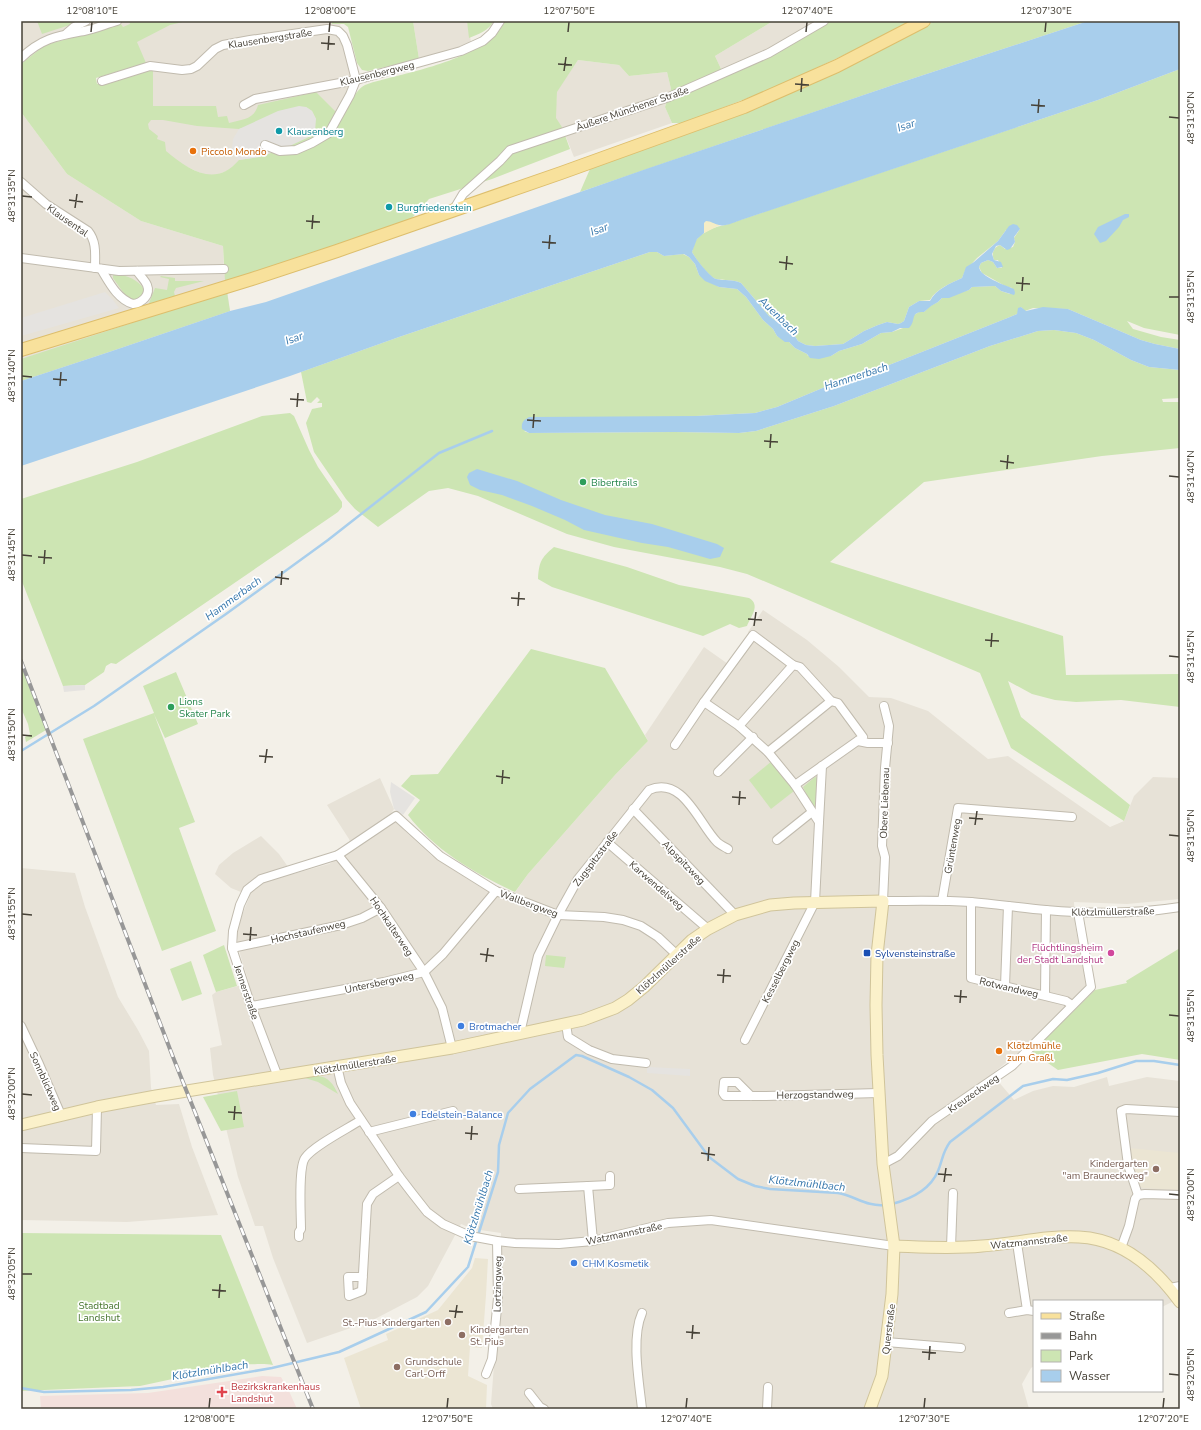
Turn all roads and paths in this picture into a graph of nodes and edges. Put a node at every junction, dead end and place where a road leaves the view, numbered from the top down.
1 (86, 21) edge
2 (117, 21) edge
3 (500, 21) edge
4 (824, 21) edge
5 (924, 21) edge
6 (66, 34) junction
7 (21, 58) edge
8 (356, 80) junction
9 (102, 81) dead end
10 (244, 105) dead end
11 (266, 145) dead end
12 (21, 182) edge
13 (454, 209) junction
14 (21, 258) edge
15 (98, 268) junction
16 (224, 269) dead end
17 (137, 271) junction
18 (21, 350) edge
19 (792, 665) junction
20 (832, 701) junction
21 (704, 702) junction
22 (884, 706) dead end
23 (740, 726) junction
24 (753, 738) junction
25 (858, 741) junction
26 (888, 743) junction
27 (675, 745) dead end
28 (768, 752) junction
29 (822, 766) junction
30 (718, 772) dead end
31 (795, 786) junction
32 (634, 809) junction
33 (812, 812) junction
34 (396, 816) joint
35 (1072, 817) dead end
36 (819, 822) junction
37 (778, 840) dead end
38 (607, 842) junction
39 (728, 848) dead end
40 (338, 855) junction
41 (496, 891) junction
42 (883, 901) junction
43 (942, 901) junction
44 (815, 902) junction
45 (971, 902) junction
46 (1008, 906) junction
47 (1180, 907) edge
48 (382, 908) junction
49 (1046, 910) junction
50 (1078, 912) junction
51 (558, 915) junction
52 (734, 915) junction
53 (708, 929) junction
54 (232, 948) junction
55 (676, 954) junction
56 (424, 972) junction
57 (1005, 986) junction
58 (1045, 995) junction
59 (1072, 1005) junction
60 (251, 1006) junction
61 (566, 1024) junction
62 (21, 1026) edge
63 (520, 1033) junction
64 (745, 1040) dead end
65 (452, 1048) junction
66 (646, 1063) dead end
67 (337, 1066) junction
68 (278, 1077) junction
69 (879, 1093) junction
70 (751, 1096) dead end
71 (97, 1107) junction
72 (454, 1111) dead end
73 (1180, 1112) edge
74 (61, 1115) junction
75 (361, 1120) junction
76 (21, 1125) edge
77 (369, 1132) junction
78 (21, 1148) edge
79 (883, 1164) junction
80 (399, 1176) junction
81 (610, 1176) dead end
82 (588, 1186) junction
83 (519, 1189) dead end
84 (953, 1194) dead end
85 (1138, 1195) junction
86 (1180, 1195) edge
87 (299, 1236) dead end
88 (497, 1241) junction
89 (593, 1241) junction
90 (1017, 1243) junction
91 (894, 1246) junction
92 (951, 1247) junction
93 (1120, 1248) junction
94 (363, 1277) dead end
95 (1175, 1287) edge
96 (1180, 1302) edge
97 (1030, 1310) edge
98 (642, 1313) dead end
99 (1009, 1313) dead end
100 (886, 1342) junction
101 (962, 1348) dead end
102 (486, 1374) dead end
103 (768, 1387) dead end
104 (529, 1393) dead end
105 (544, 1409) edge
106 (642, 1409) edge
107 (767, 1409) edge
108 (870, 1409) edge

1 - 6 street
2 - 6 street
3 - 8 street, Klausenbergweg
4 - 13 street, Äußere Münchener Straße
5 - 13 main road
6 - 7 street
8 - 9 street, Klausenbergstraße
8 - 10 street, Klausenbergweg
8 - 11 street
12 - 15 street, Klausental
13 - 18 main road
14 - 15 street
15 - 17 street
15 - 17 street
16 - 17 street
19 - 20 street
19 - 21 street
19 - 23 street
20 - 25 street
20 - 28 street
21 - 23 street
21 - 27 street
22 - 26 street, Obere Liebenau
23 - 24 street
24 - 28 street
24 - 30 street
25 - 26 street
25 - 29 street
26 - 42 street, Obere Liebenau
28 - 31 street
29 - 31 street
29 - 36 street
31 - 33 street
32 - 38 street, Zugspitzstraße
32 - 39 street, Zugspitzstraße
32 - 52 street, Alpspitzweg
33 - 36 street
33 - 37 street
34 - 40 street, Jennerstraße
34 - 41 street, Wallbergweg
35 - 43 street, Grüntenweg
36 - 44 street
38 - 51 street, Zugspitzstraße
38 - 53 street, Karwendelweg
40 - 48 street, Hochkalterweg
40 - 54 street, Jennerstraße
41 - 51 street, Wallbergweg
41 - 56 street, Untersbergweg
42 - 43 street, Klötzlmüllerstraße
42 - 44 street, Klötzlmüllerstraße
42 - 69 street
43 - 45 street, Klötzlmüllerstraße
44 - 52 street, Klötzlmüllerstraße
44 - 64 street, Kesselbergweg
45 - 46 street, Klötzlmüllerstraße
45 - 57 street, Rotwandweg
46 - 49 street, Klötzlmüllerstraße
46 - 57 street
47 - 50 street, Klötzlmüllerstraße
48 - 54 street, Hochstaufenweg
48 - 56 street, Hochkalterweg
49 - 50 street, Klötzlmüllerstraße
49 - 58 street
50 - 59 street, Kreuzeckweg
51 - 55 street, Wallbergweg
51 - 63 street, Zugspitzstraße
52 - 53 street, Klötzlmüllerstraße
53 - 55 street, Klötzlmüllerstraße
54 - 60 street, Jennerstraße
55 - 61 street, Klötzlmüllerstraße
56 - 60 street, Untersbergweg
56 - 65 street, Hochkalterweg
57 - 58 street, Rotwandweg
58 - 59 street, Rotwandweg
59 - 79 street, Kreuzeckweg
60 - 68 street, Jennerstraße
61 - 63 street, Klötzlmüllerstraße
61 - 66 street
62 - 74 street, Sonnblickweg
63 - 65 street, Klötzlmüllerstraße
65 - 67 street, Klötzlmüllerstraße
67 - 68 street, Klötzlmüllerstraße
67 - 75 street, Watzmannstraße
68 - 71 street, Klötzlmüllerstraße
69 - 70 street, Herzogstandweg
69 - 79 street
71 - 74 street, Klötzlmüllerstraße
71 - 78 street
72 - 77 street
73 - 85 street
74 - 76 street, Klötzlmüllerstraße
75 - 77 street, Watzmannstraße
75 - 87 street
77 - 80 street, Watzmannstraße
79 - 91 street
80 - 88 street, Watzmannstraße
80 - 94 street
81 - 82 street
82 - 83 street
82 - 89 street
84 - 92 street
85 - 86 street
85 - 93 street
88 - 89 street, Watzmannstraße
88 - 102 street, Lortzingweg
89 - 91 street, Watzmannstraße
90 - 92 street, Watzmannstraße
90 - 93 street, Watzmannstraße
90 - 97 street
91 - 92 street, Watzmannstraße
91 - 100 street, Querstraße
93 - 95 street, Watzmannstraße
95 - 96 street, Watzmannstraße
97 - 99 street
98 - 106 street
100 - 101 street
100 - 108 street, Querstraße
103 - 107 street
104 - 105 street

